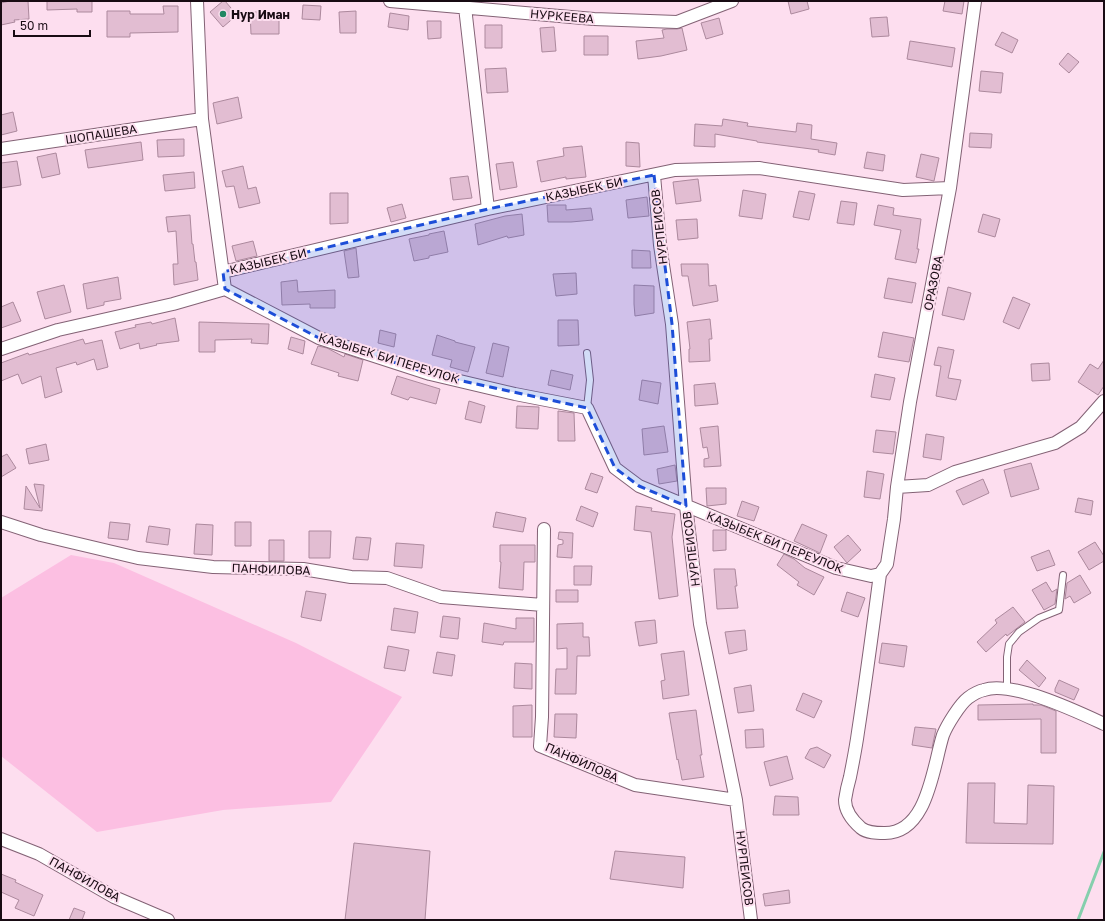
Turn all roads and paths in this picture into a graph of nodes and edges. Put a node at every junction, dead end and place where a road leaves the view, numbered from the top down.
1 (197, 1) edge
2 (390, 1) edge
3 (732, 1) edge
4 (975, 1) edge
5 (465, 7) junction
6 (202, 119) junction
7 (1, 149) edge
8 (654, 175) junction
9 (950, 188) junction
10 (488, 209) junction
11 (223, 272) junction
12 (225, 289) junction
13 (1, 349) edge
14 (588, 353) dead end
15 (1104, 401) edge
16 (587, 408) junction
17 (897, 487) junction
18 (686, 506) junction
19 (1, 522) edge
20 (544, 529) dead end
21 (884, 569) junction
22 (1063, 575) dead end
23 (543, 605) junction
24 (1007, 689) junction
25 (1104, 724) edge
26 (736, 800) junction
27 (1, 839) edge
28 (168, 920) edge
29 (751, 920) edge

1 - 6 street
2 - 5 street, НУРКЕЕВА
3 - 5 street, НУРКЕЕВА
4 - 9 street, ОРАЗОВА
5 - 10 street
6 - 7 street, ШОПАШЕВА
6 - 11 street
8 - 9 street, КАЗЫБЕК БИ
8 - 10 street, КАЗЫБЕК БИ
8 - 18 street, НУРПЕИСОВ
9 - 17 street, ОРАЗОВА
10 - 11 street, КАЗЫБЕК БИ
11 - 12 street
12 - 13 street, КАЗЫБЕК БИ
12 - 16 street, КАЗЫБЕК БИ ПЕРЕУЛОК
14 - 16 lane
15 - 17 street
16 - 18 street, КАЗЫБЕК БИ ПЕРЕУЛОК
17 - 21 street, ОРАЗОВА
18 - 21 street, КАЗЫБЕК БИ ПЕРЕУЛОК
18 - 26 street, НУРПЕИСОВ
19 - 23 street, ПАНФИЛОВА
20 - 23 street, ПАНФИЛОВА
21 - 24 street, ОРАЗОВА
22 - 24 lane
23 - 26 street, ПАНФИЛОВА
24 - 25 street, ОРАЗОВА
26 - 29 street, НУРПЕИСОВ
27 - 28 street, ПАНФИЛОВА

